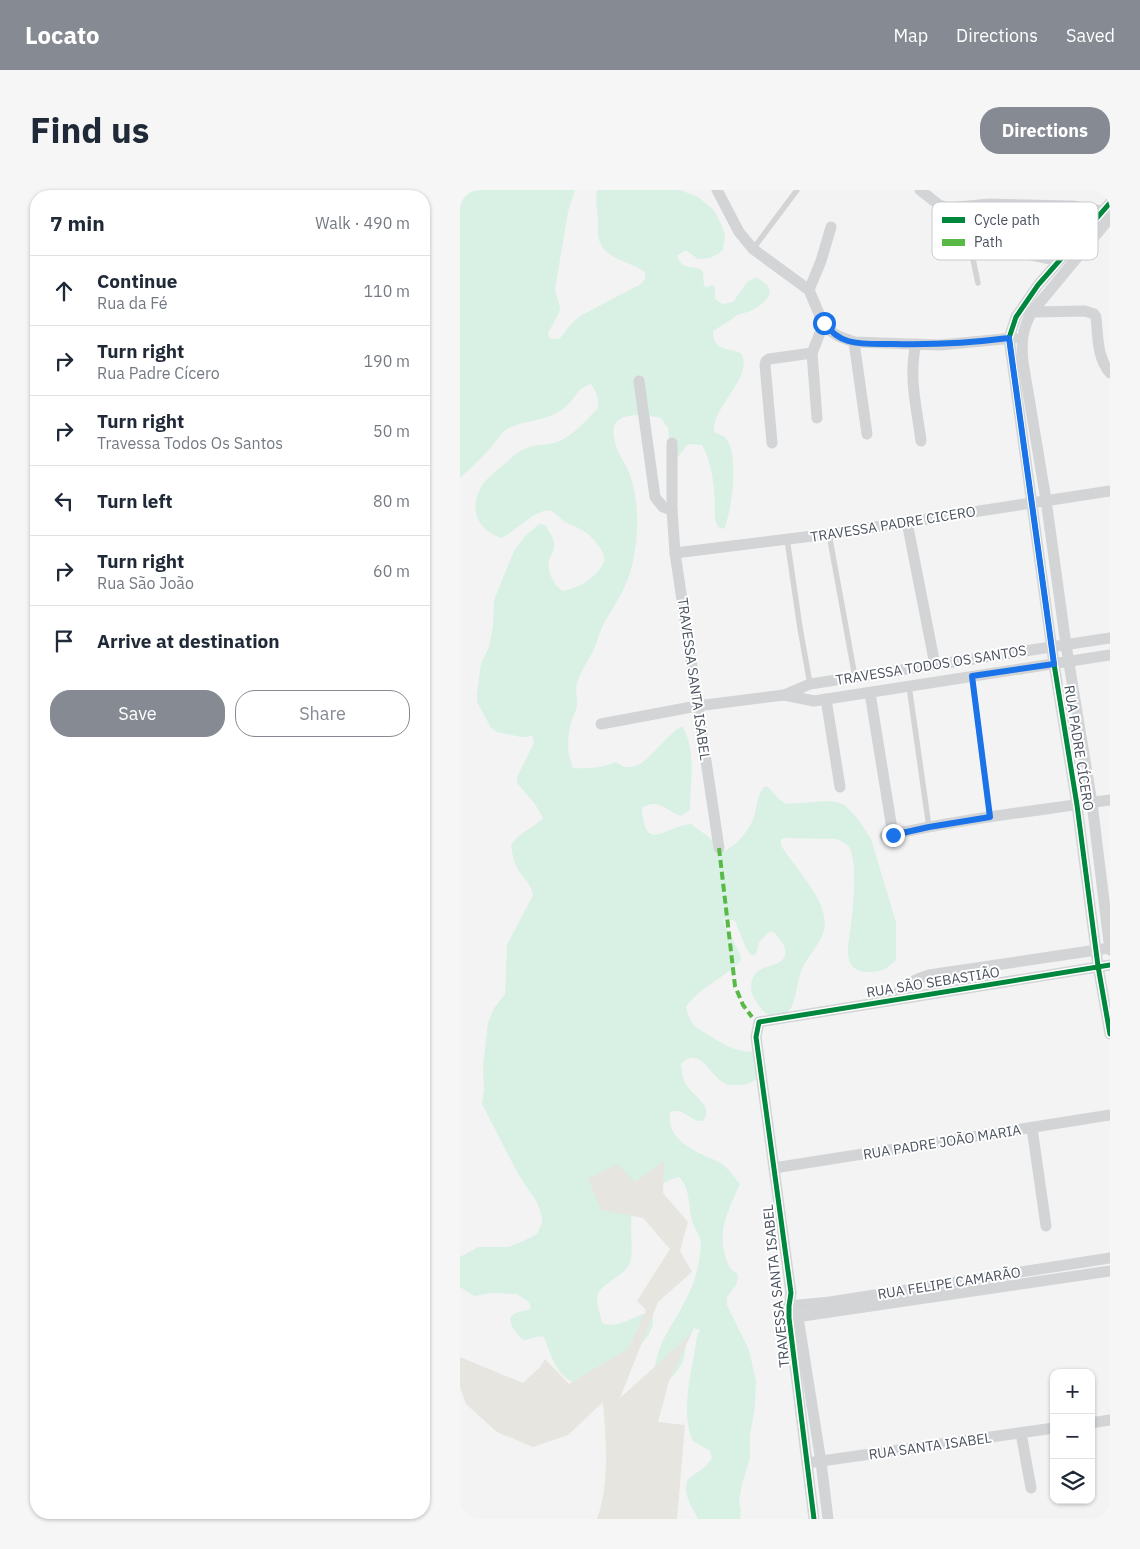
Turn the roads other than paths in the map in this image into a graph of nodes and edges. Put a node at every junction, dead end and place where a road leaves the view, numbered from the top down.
1 (717, 190) edge
2 (797, 190) edge
3 (920, 190) edge
4 (935, 202) edge
5 (1108, 211) edge
6 (1098, 221) edge
7 (1098, 224) edge
8 (831, 227) dead end
9 (753, 249) junction
10 (973, 260) edge
11 (1045, 260) edge
12 (1071, 260) edge
13 (1056, 262) joint
14 (978, 283) dead end
15 (809, 290) junction
16 (1032, 312) junction
17 (824, 323) junction
18 (1009, 338) junction
19 (1021, 339) junction
20 (854, 342) junction
21 (916, 344) junction
22 (812, 353) junction
23 (1110, 373) edge
24 (639, 381) dead end
25 (817, 418) dead end
26 (867, 434) dead end
27 (921, 441) dead end
28 (672, 443) dead end
29 (772, 443) dead end
30 (1110, 491) edge
31 (1046, 500) junction
32 (1032, 502) junction
33 (672, 510) junction
34 (907, 522) junction
35 (829, 534) junction
36 (787, 539) junction
37 (675, 553) junction
38 (1110, 638) edge
39 (1066, 645) junction
40 (1052, 647) junction
41 (1110, 655) edge
42 (1069, 662) junction
43 (1054, 664) junction
44 (935, 665) junction
45 (972, 676) junction
46 (855, 677) junction
47 (810, 684) junction
48 (909, 686) junction
49 (870, 692) junction
50 (784, 695) junction
51 (857, 695) junction
52 (826, 699) junction
53 (698, 706) junction
54 (601, 724) dead end
55 (840, 787) dead end
56 (1110, 800) edge
57 (1092, 802) junction
58 (1077, 805) junction
59 (990, 817) junction
60 (929, 827) junction
61 (719, 848) dead end
62 (1110, 949) edge
63 (1096, 950) junction
64 (1110, 965) edge
65 (1098, 966) junction
66 (893, 999) junction
67 (759, 1022) joint
68 (1110, 1034) edge
69 (1110, 1114) edge
70 (1032, 1128) junction
71 (774, 1168) junction
72 (1046, 1226) dead end
73 (1110, 1258) edge
74 (1110, 1271) edge
75 (793, 1312) junction
76 (1110, 1420) edge
77 (1095, 1422) edge
78 (1050, 1429) edge
79 (1021, 1433) junction
80 (821, 1462) junction
81 (807, 1463) junction
82 (1031, 1488) dead end
83 (814, 1519) edge
84 (828, 1519) edge

1 - 9 street
2 - 9 lane
3 - 4 street
5 - 6 street, RUA PADRE CÍCERO
5 - 7 street, RUA PADRE CÍCERO
8 - 15 street
9 - 15 street
10 - 14 lane
11 - 13 lane
12 - 16 street, RUA PADRE CÍCERO
13 - 18 street, RUA PADRE CÍCERO
15 - 17 street
16 - 19 street, RUA PADRE CÍCERO
16 - 23 street
17 - 20 street
17 - 22 street
18 - 19 street
18 - 21 street
18 - 32 street, RUA PADRE CÍCERO
19 - 31 street, RUA PADRE CÍCERO
20 - 21 street
20 - 26 street
21 - 27 street
22 - 25 street
22 - 29 street
24 - 33 street
28 - 33 street, TRAVESSA SANTA ISABEL
30 - 31 street, TRAVESSA PADRE CICERO
31 - 32 street, TRAVESSA PADRE CICERO
31 - 39 street, RUA PADRE CÍCERO
32 - 34 street, TRAVESSA PADRE CICERO
32 - 40 street, RUA PADRE CÍCERO
33 - 37 street, TRAVESSA SANTA ISABEL
34 - 35 street, TRAVESSA PADRE CICERO
34 - 44 street
35 - 36 street, TRAVESSA PADRE CICERO
35 - 46 lane
36 - 37 street, TRAVESSA PADRE CICERO
36 - 47 lane
37 - 53 street, TRAVESSA SANTA ISABEL
38 - 39 street, TRAVESSA TODOS OS SANTOS
39 - 40 street, TRAVESSA TODOS OS SANTOS
39 - 42 street, RUA PADRE CÍCERO
40 - 43 street, RUA PADRE CÍCERO
40 - 44 street, TRAVESSA TODOS OS SANTOS
41 - 42 street, TRAVESSA TODOS OS SANTOS
42 - 43 street, TRAVESSA TODOS OS SANTOS
42 - 57 street, RUA PADRE CÍCERO
43 - 45 street, TRAVESSA TODOS OS SANTOS
43 - 58 street, RUA PADRE CÍCERO
44 - 46 street, TRAVESSA TODOS OS SANTOS
45 - 48 street, TRAVESSA TODOS OS SANTOS
45 - 59 lane
46 - 47 street, TRAVESSA TODOS OS SANTOS
46 - 51 street
47 - 50 street, TRAVESSA TODOS OS SANTOS
48 - 49 street, TRAVESSA TODOS OS SANTOS
48 - 60 lane
49 - 51 street, TRAVESSA TODOS OS SANTOS
49 - 60 street
50 - 52 street, TRAVESSA TODOS OS SANTOS
50 - 53 street, TRAVESSA TODOS OS SANTOS
51 - 52 street, TRAVESSA TODOS OS SANTOS
52 - 55 street
53 - 54 street, TRAVESSA TODOS OS SANTOS
53 - 61 street, TRAVESSA SANTA ISABEL
56 - 57 street
57 - 58 street
57 - 62 street, RUA PADRE CÍCERO
58 - 59 street
58 - 63 street, RUA PADRE CÍCERO
59 - 60 street
62 - 63 street, RUA SÃO SEBASTIÃO
63 - 65 street, RUA PADRE CÍCERO
63 - 66 street, RUA SÃO SEBASTIÃO
64 - 65 street, RUA SÃO SEBASTIÃO
65 - 66 street, RUA SÃO SEBASTIÃO
65 - 68 street, RUA PADRE CÍCERO
66 - 67 street, RUA SÃO SEBASTIÃO
67 - 71 street, TRAVESSA SANTA ISABEL
69 - 70 street, RUA PADRE JOÃO MARIA
70 - 71 street, RUA PADRE JOÃO MARIA
70 - 72 street
71 - 75 street, TRAVESSA SANTA ISABEL
73 - 75 street, RUA FELIPE CAMARÃO
74 - 75 street, RUA FELIPE CAMARÃO
75 - 80 street, TRAVESSA SANTA ISABEL
75 - 81 street, TRAVESSA SANTA ISABEL
76 - 77 street
78 - 79 street, RUA SANTA ISABEL
79 - 80 street, RUA SANTA ISABEL
79 - 82 street
80 - 81 street, RUA SANTA ISABEL
80 - 84 street, TRAVESSA SANTA ISABEL
81 - 83 street, TRAVESSA SANTA ISABEL

